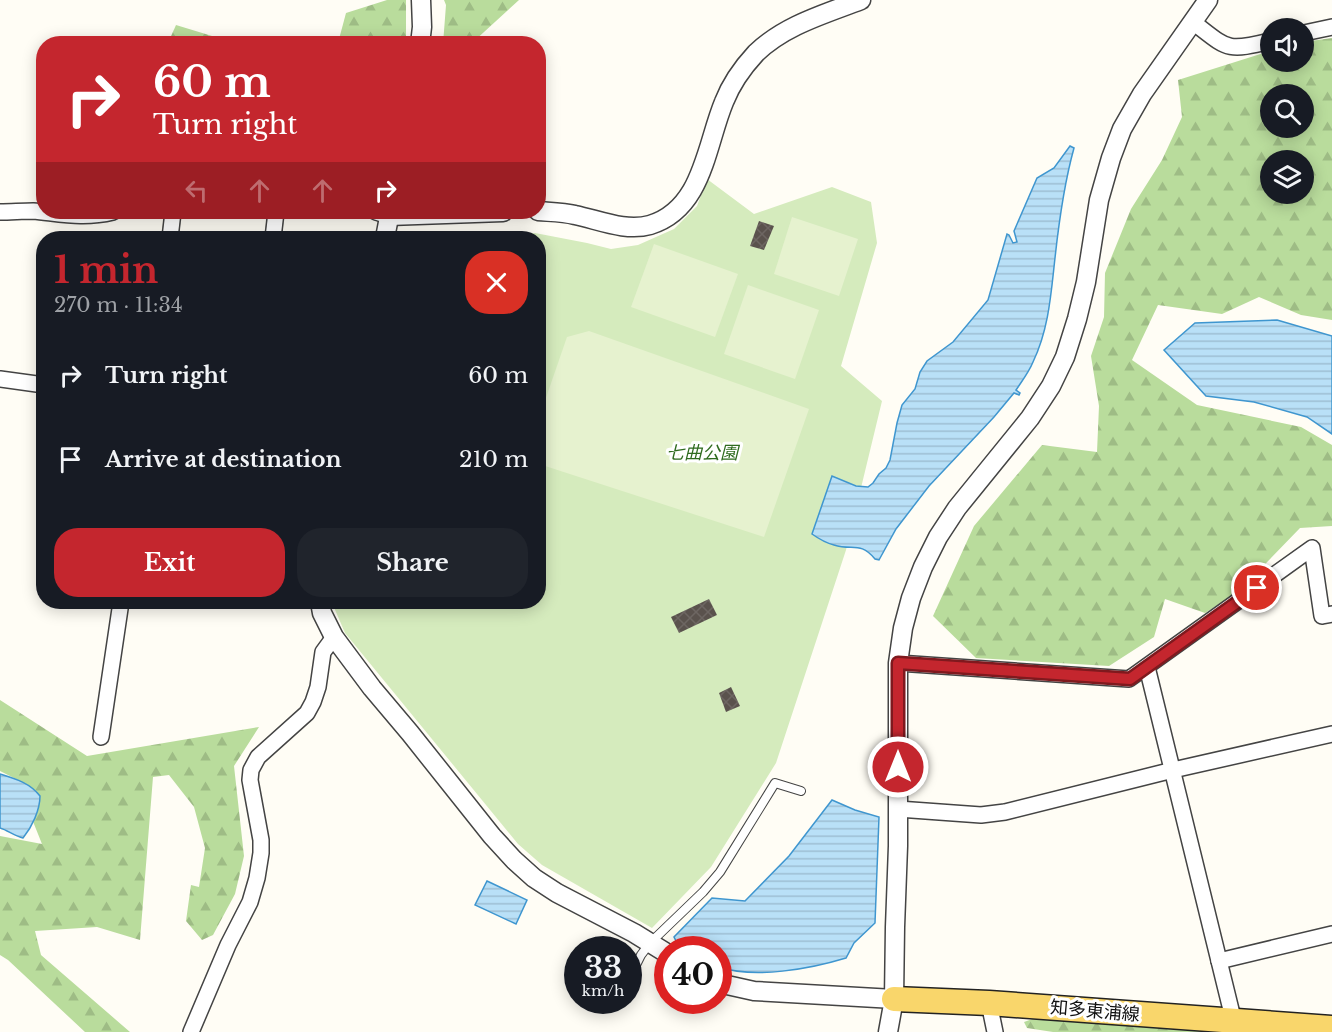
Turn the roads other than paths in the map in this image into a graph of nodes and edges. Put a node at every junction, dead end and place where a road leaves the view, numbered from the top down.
1 (421, 0) edge
2 (861, 0) edge
3 (1208, 0) edge
4 (1193, 22) junction
5 (1332, 27) edge
6 (1314, 31) edge
7 (421, 36) edge
8 (1260, 44) edge
9 (0, 212) edge
10 (36, 212) edge
11 (546, 212) edge
12 (0, 379) edge
13 (36, 384) edge
14 (120, 609) edge
15 (321, 609) edge
16 (1332, 614) edge
17 (333, 637) junction
18 (898, 663) junction
19 (1147, 667) junction
20 (1332, 734) edge
21 (101, 737) dead end
22 (1173, 770) junction
23 (801, 790) dead end
24 (898, 809) junction
25 (1332, 934) edge
26 (650, 943) junction
27 (654, 945) edge
28 (642, 954) edge
29 (1220, 961) junction
30 (732, 986) edge
31 (894, 999) junction
32 (989, 1003) junction
33 (1234, 1022) junction
34 (1332, 1028) edge
35 (191, 1032) edge
36 (888, 1032) edge
37 (995, 1032) edge

1 - 7 street
2 - 11 street
3 - 4 street
4 - 8 street
4 - 18 street
5 - 6 street
9 - 10 street
12 - 13 street
14 - 21 street
15 - 17 street
16 - 19 street
17 - 26 street
17 - 35 street
18 - 19 street
18 - 24 street
19 - 22 street
20 - 22 street
22 - 24 street
22 - 29 street
23 - 26 lane
24 - 31 street
25 - 29 street
26 - 27 street
26 - 28 lane
29 - 33 street
30 - 31 street
31 - 32 main road, 知多東浦線
31 - 36 street
32 - 33 main road, 知多東浦線
32 - 37 street
33 - 34 main road, 知多東浦線

